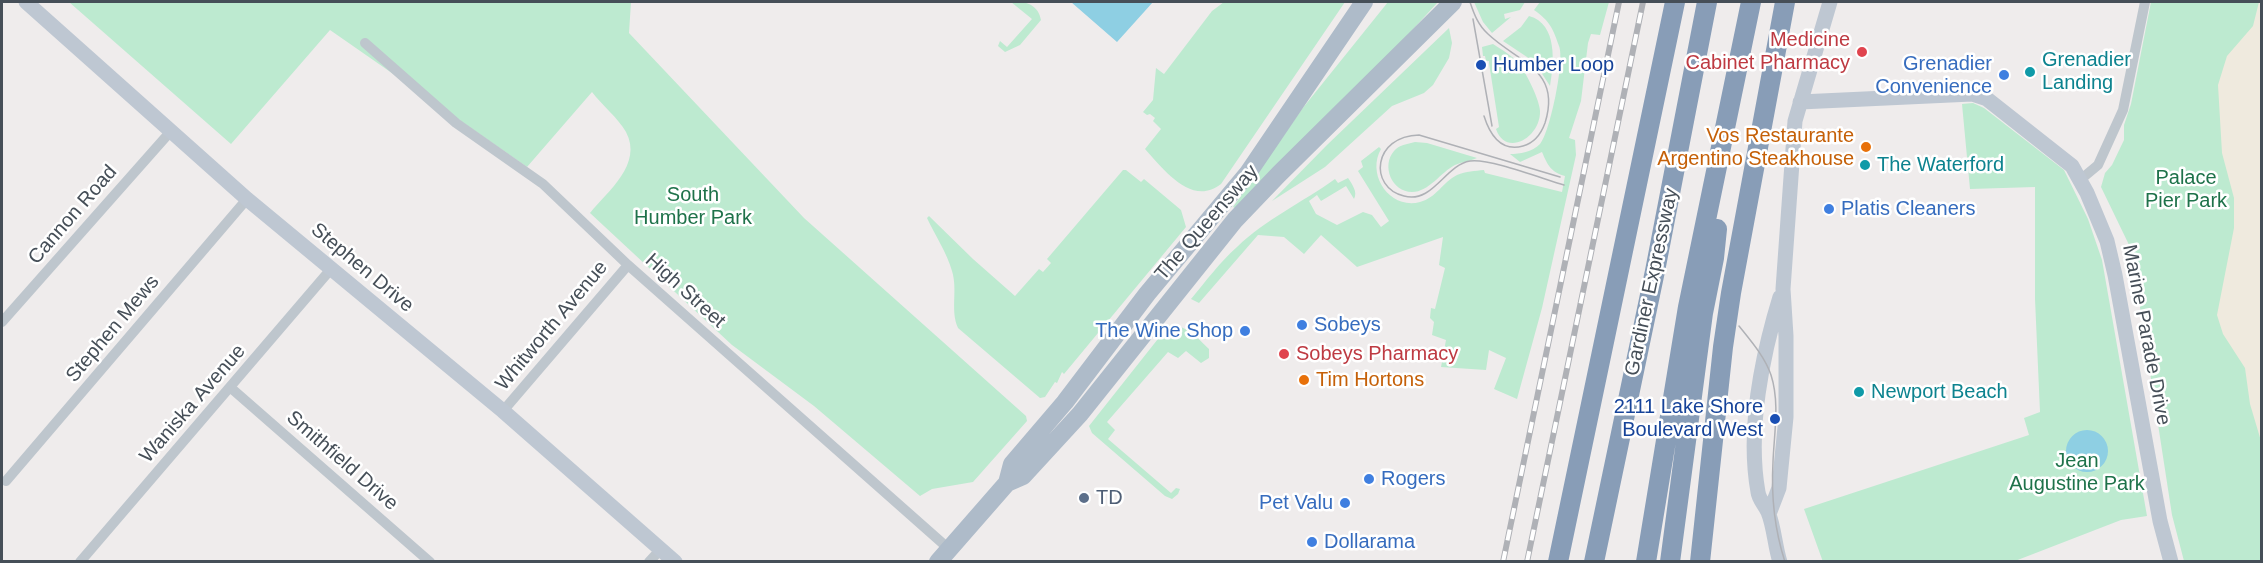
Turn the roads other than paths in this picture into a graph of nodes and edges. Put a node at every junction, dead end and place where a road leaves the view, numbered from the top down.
1 (26, 2) edge
2 (1364, 2) edge
3 (1676, 2) edge
4 (1707, 2) edge
5 (1751, 2) edge
6 (1785, 2) edge
7 (1830, 2) edge
8 (2145, 2) edge
9 (1448, 7) edge
10 (365, 43) dead end
11 (1800, 102) junction
12 (171, 131) junction
13 (2080, 180) junction
14 (247, 200) junction
15 (628, 265) junction
16 (331, 269) junction
17 (1783, 289) junction
18 (1696, 310) junction
19 (2, 322) edge
20 (231, 388) junction
21 (503, 411) junction
22 (6, 481) dead end
23 (1007, 483) junction
24 (1769, 514) junction
25 (661, 549) junction
26 (943, 555) edge
27 (80, 561) edge
28 (430, 561) edge
29 (649, 561) edge
30 (675, 561) edge
31 (1558, 561) edge
32 (1594, 561) edge
33 (1646, 561) edge
34 (1670, 561) edge
35 (1700, 561) edge
36 (1780, 561) edge
37 (2171, 561) edge

1 - 12 street, Stephen Drive
2 - 23 main road, The Queensway
3 - 31 highway
4 - 32 highway, Gardiner Expressway
5 - 18 highway, Gardiner Expressway
6 - 35 highway
7 - 11 street
8 - 13 street
9 - 23 main road, The Queensway
10 - 15 street, High Street
11 - 13 street, Marine Parade Drive
11 - 17 street
12 - 14 street, Stephen Drive
12 - 19 street, Cannon Road
13 - 37 street, Marine Parade Drive
14 - 16 street, Stephen Drive
14 - 22 street, Stephen Mews
15 - 21 street, Whitworth Avenue
15 - 26 street, High Street
16 - 20 street, Waniska Avenue
16 - 21 street, Stephen Drive
17 - 24 street
17 - 24 street
18 - 33 highway, Gardiner Expressway
18 - 34 highway
20 - 27 street, Waniska Avenue
20 - 28 street, Smithfield Drive
21 - 25 street, Stephen Drive
23 - 26 main road, The Queensway
24 - 36 street
25 - 29 street
25 - 30 street, Stephen Drive

